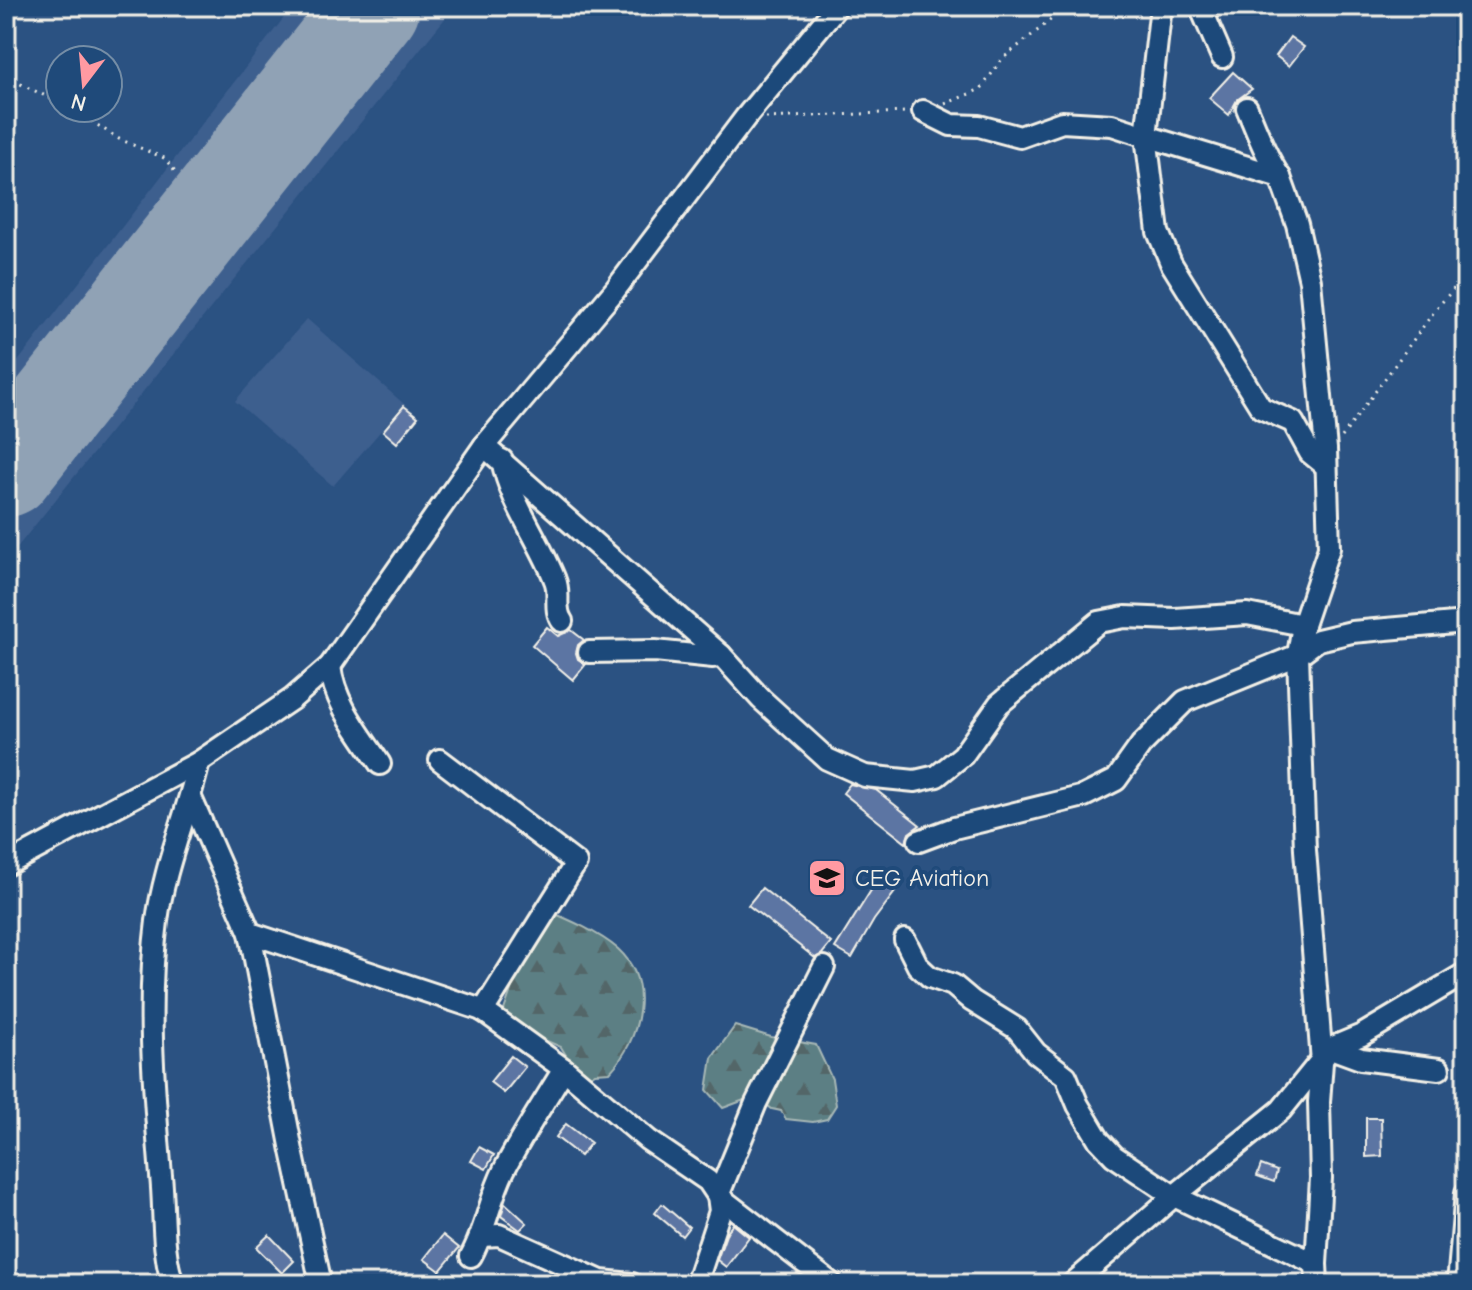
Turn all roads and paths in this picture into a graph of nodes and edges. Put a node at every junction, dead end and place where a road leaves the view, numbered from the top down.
1 (837, 6) edge
2 (1068, 6) edge
3 (1161, 6) edge
4 (1200, 6) edge
5 (1222, 57) dead end
6 (6, 77) edge
7 (44, 95) edge
8 (1247, 108) dead end
9 (923, 111) junction
10 (745, 118) junction
11 (96, 124) edge
12 (1146, 136) junction
13 (176, 172) dead end
14 (1280, 177) junction
15 (1466, 275) edge
16 (484, 446) junction
17 (1326, 458) junction
18 (502, 460) junction
19 (562, 621) dead end
20 (1466, 622) edge
21 (1303, 625) junction
22 (589, 652) dead end
23 (721, 655) junction
24 (1298, 655) junction
25 (330, 666) junction
26 (440, 760) dead end
27 (199, 762) junction
28 (380, 764) dead end
29 (191, 798) junction
30 (919, 841) dead end
31 (6, 865) edge
32 (250, 933) junction
33 (905, 940) dead end
34 (824, 967) dead end
35 (1466, 973) edge
36 (483, 1011) junction
37 (1327, 1055) junction
38 (564, 1069) junction
39 (1439, 1069) dead end
40 (1466, 1193) edge
41 (718, 1196) junction
42 (1174, 1196) junction
43 (482, 1236) junction
44 (471, 1256) dead end
45 (1464, 1256) edge
46 (1317, 1274) edge
47 (829, 1283) edge
48 (173, 1284) edge
49 (321, 1284) edge
50 (632, 1284) edge
51 (696, 1284) edge
52 (1072, 1284) edge
53 (1458, 1284) edge

1 - 10 street
2 - 9 path
3 - 12 street
4 - 5 street
6 - 7 path
8 - 14 street
9 - 10 path
9 - 12 street
10 - 16 street
11 - 13 path
12 - 14 street
12 - 17 street
14 - 17 street
15 - 17 path
16 - 18 street
16 - 25 street
17 - 21 street
18 - 19 street
18 - 23 street
20 - 24 street
21 - 23 street
21 - 24 street
22 - 23 street
24 - 30 street
24 - 37 street
25 - 27 street
25 - 28 street
26 - 36 street
27 - 29 street
27 - 31 street
29 - 32 street
29 - 48 street
32 - 36 street
32 - 49 street
33 - 42 street
34 - 41 street
35 - 37 street
36 - 38 street
37 - 39 street
37 - 42 street
37 - 46 street
38 - 41 street
38 - 43 street
40 - 45 street
41 - 47 street
41 - 51 street
42 - 46 street
42 - 52 street
43 - 44 street
43 - 50 street
45 - 53 street

